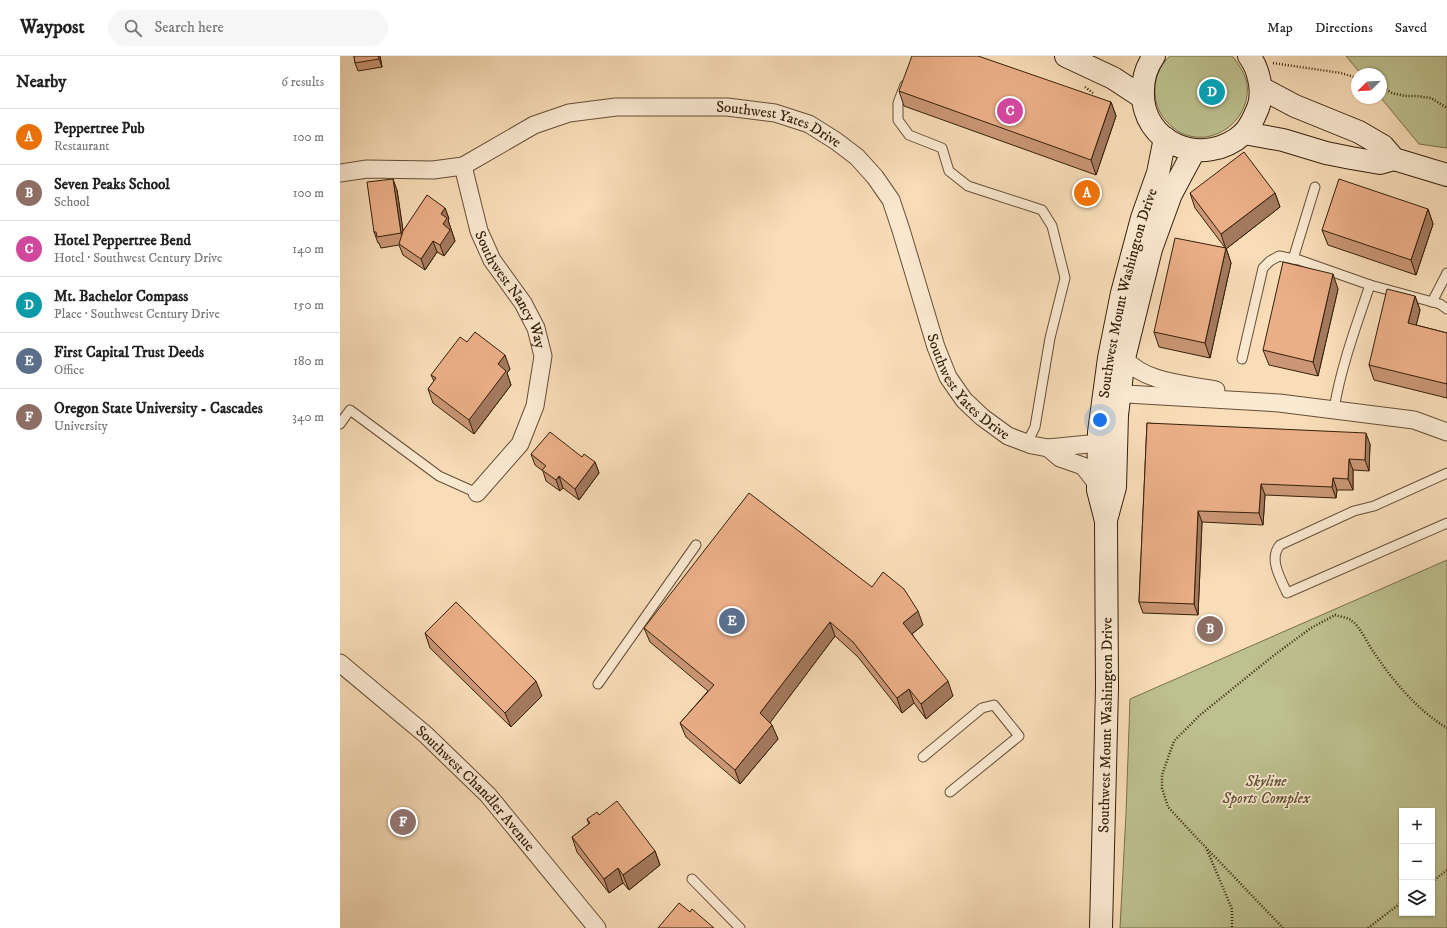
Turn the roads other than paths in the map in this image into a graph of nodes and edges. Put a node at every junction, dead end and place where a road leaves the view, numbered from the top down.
1 (1066, 56) edge
2 (1154, 56) edge
3 (1249, 56) edge
4 (908, 76) edge
5 (1260, 88) junction
6 (1142, 97) junction
7 (1244, 134) junction
8 (1165, 138) junction
9 (1194, 151) junction
10 (1394, 159) junction
11 (463, 166) junction
12 (340, 174) edge
13 (1447, 175) edge
14 (1314, 188) dead end
15 (1293, 259) junction
16 (1447, 273) edge
17 (1370, 285) junction
18 (1432, 302) junction
19 (1447, 309) edge
20 (1124, 358) junction
21 (1242, 359) dead end
22 (1112, 393) junction
23 (1279, 403) junction
24 (1334, 410) junction
25 (340, 424) edge
26 (1447, 432) edge
27 (1027, 443) junction
28 (1099, 443) junction
29 (1048, 448) junction
30 (1447, 473) edge
31 (1098, 490) junction
32 (477, 493) joint
33 (1106, 521) junction
34 (1447, 524) edge
35 (696, 545) dead end
36 (340, 663) edge
37 (598, 684) dead end
38 (923, 757) dead end
39 (950, 792) dead end
40 (692, 879) dead end
41 (597, 928) edge
42 (740, 928) edge
43 (1100, 928) edge

1 - 6 main road
2 - 6 main road
3 - 5 main road
4 - 27 lane
5 - 7 main road
5 - 10 main road
6 - 8 main road
7 - 9 main road
7 - 10 main road
8 - 9 main road
8 - 22 main road, Southwest Mount Washington Drive
9 - 20 main road, Southwest Mount Washington Drive
10 - 13 main road
11 - 12 street, Southwest Yates Drive
11 - 27 street, Southwest Yates Drive
11 - 32 street, Southwest Nancy Way
14 - 15 lane
15 - 17 lane
15 - 21 lane
16 - 18 lane
17 - 18 lane
17 - 24 lane
18 - 19 lane
20 - 22 main road, Southwest Mount Washington Drive
20 - 23 street
22 - 23 street
22 - 28 main road, Southwest Mount Washington Drive
22 - 33 main road, Southwest Mount Washington Drive
23 - 24 street
24 - 26 street
25 - 32 lane
27 - 29 street, Southwest Yates Drive
28 - 29 street, Southwest Yates Drive
28 - 31 main road, Southwest Mount Washington Drive
29 - 31 street, Southwest Yates Drive
30 - 34 lane
31 - 33 main road, Southwest Mount Washington Drive
33 - 43 main road, Southwest Mount Washington Drive
35 - 37 lane
36 - 41 street, Southwest Chandler Avenue
38 - 39 lane
40 - 42 lane

